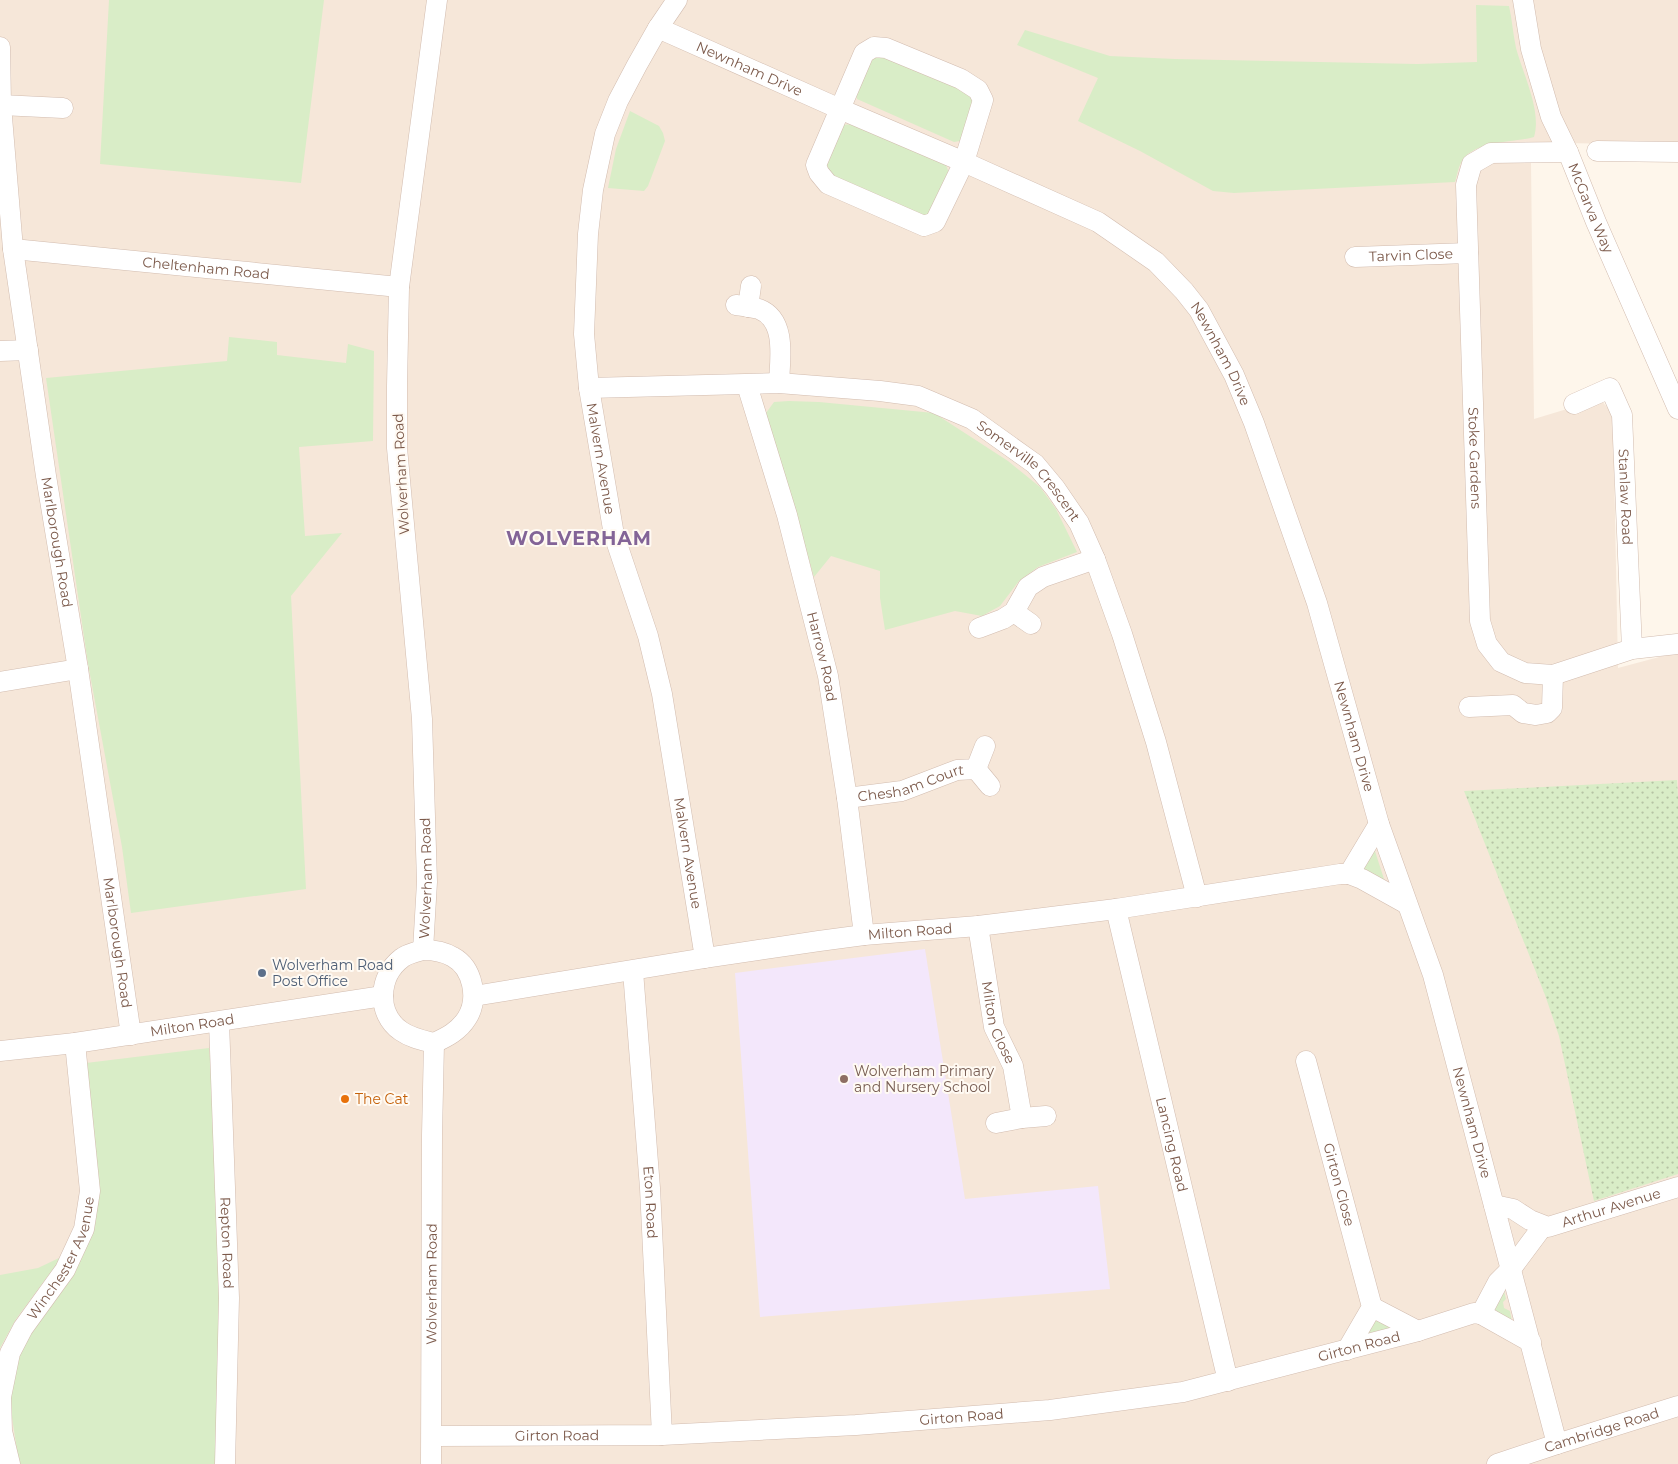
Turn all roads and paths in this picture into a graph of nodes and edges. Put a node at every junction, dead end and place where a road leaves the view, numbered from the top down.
1 (437, 0) edge
2 (677, 0) edge
3 (1523, 0) edge
4 (658, 28) junction
5 (0, 46) edge
6 (1, 104) junction
7 (63, 108) dead end
8 (840, 109) junction
9 (1597, 151) dead end
10 (1568, 152) junction
11 (1678, 152) edge
12 (964, 162) junction
13 (13, 249) junction
14 (1468, 253) junction
15 (1355, 257) dead end
16 (751, 286) dead end
17 (399, 287) junction
18 (28, 350) junction
19 (0, 351) edge
20 (779, 383) junction
21 (747, 385) junction
22 (589, 388) junction
23 (1574, 404) dead end
24 (1678, 409) edge
25 (1095, 559) junction
26 (1014, 612) junction
27 (1031, 624) dead end
28 (978, 628) dead end
29 (1677, 644) edge
30 (1632, 649) junction
31 (78, 669) junction
32 (1553, 675) junction
33 (0, 682) edge
34 (1469, 707) dead end
35 (985, 746) dead end
36 (976, 768) junction
37 (990, 786) dead end
38 (847, 798) junction
39 (1379, 824) junction
40 (1349, 874) junction
41 (1197, 898) junction
42 (1407, 904) junction
43 (1116, 909) junction
44 (978, 926) junction
45 (864, 935) junction
46 (423, 950) junction
47 (704, 958) junction
48 (633, 971) junction
49 (383, 996) junction
50 (474, 996) junction
51 (219, 1022) junction
52 (131, 1035) junction
53 (75, 1043) junction
54 (434, 1043) junction
55 (0, 1051) edge
56 (1306, 1061) dead end
57 (1046, 1116) dead end
58 (1022, 1118) junction
59 (996, 1123) dead end
60 (1678, 1187) edge
61 (1494, 1205) junction
62 (1543, 1226) junction
63 (1511, 1268) junction
64 (1372, 1307) junction
65 (1481, 1314) junction
66 (1418, 1331) junction
67 (1531, 1342) junction
68 (1347, 1350) junction
69 (1228, 1381) junction
70 (1678, 1406) edge
71 (662, 1435) junction
72 (432, 1436) junction
73 (1557, 1444) junction
74 (10, 1464) edge
75 (225, 1464) edge
76 (431, 1464) edge
77 (1497, 1464) edge

1 - 17 street, Wolverham Road
2 - 4 street, Malvern Avenue
3 - 10 street, McGarva Way
4 - 8 street, Newnham Drive
4 - 22 street, Malvern Avenue
5 - 6 street, Marlborough Road
6 - 7 street
6 - 13 street, Marlborough Road
8 - 12 street, Newnham Drive
8 - 12 street
8 - 12 street
9 - 11 street
10 - 14 street, Stoke Gardens
10 - 24 street, McGarva Way
12 - 39 street, Newnham Drive
13 - 17 street, Cheltenham Road
13 - 18 street, Marlborough Road
14 - 15 street, Tarvin Close
14 - 32 street, Stoke Gardens
16 - 20 street
17 - 46 street, Wolverham Road
18 - 19 street
18 - 31 street, Marlborough Road
20 - 21 street, Somerville Crescent
20 - 25 street, Somerville Crescent
21 - 22 street, Somerville Crescent
21 - 38 street, Harrow Road
22 - 47 street, Malvern Avenue
23 - 30 street, Stanlaw Road
25 - 26 street
25 - 41 street, Somerville Crescent
26 - 27 street
26 - 28 street
29 - 30 street, Stoke Gardens
30 - 32 street, Stoke Gardens
31 - 33 street
31 - 52 street, Marlborough Road
32 - 34 street
35 - 36 street, Chesham Court
36 - 37 street, Chesham Court
36 - 38 street, Chesham Court
38 - 45 street, Harrow Road
39 - 40 street
39 - 42 street, Newnham Drive
40 - 41 street, Milton Road
40 - 42 street
41 - 43 street, Milton Road
42 - 61 street, Newnham Drive
43 - 44 street, Milton Road
43 - 69 street, Lancing Road
44 - 45 street, Milton Road
44 - 58 street, Milton Close
45 - 47 street, Milton Road
46 - 49 street
46 - 50 street
47 - 48 street, Milton Road
48 - 50 street, Milton Road
48 - 71 street, Eton Road
49 - 51 street, Milton Road
49 - 54 street
50 - 54 street
51 - 52 street, Milton Road
51 - 75 street, Repton Road
52 - 53 street, Milton Road
53 - 55 street, Milton Road
53 - 74 street, Winchester Avenue
54 - 72 street, Wolverham Road
56 - 64 street, Girton Close
57 - 58 street
58 - 59 street
60 - 62 street, Arthur Avenue
61 - 62 street, Arthur Avenue
61 - 63 street, Newnham Drive
62 - 63 street, Arthur Avenue
63 - 65 street
63 - 67 street, Newnham Drive
64 - 66 street
64 - 68 street
65 - 66 street, Girton Road
65 - 67 street
66 - 68 street, Girton Road
67 - 73 street, Newnham Drive
68 - 69 street, Girton Road
69 - 71 street, Girton Road
70 - 73 street, Cambridge Road
71 - 72 street, Girton Road
72 - 76 street, Wolverham Road
73 - 77 street, Cambridge Road

